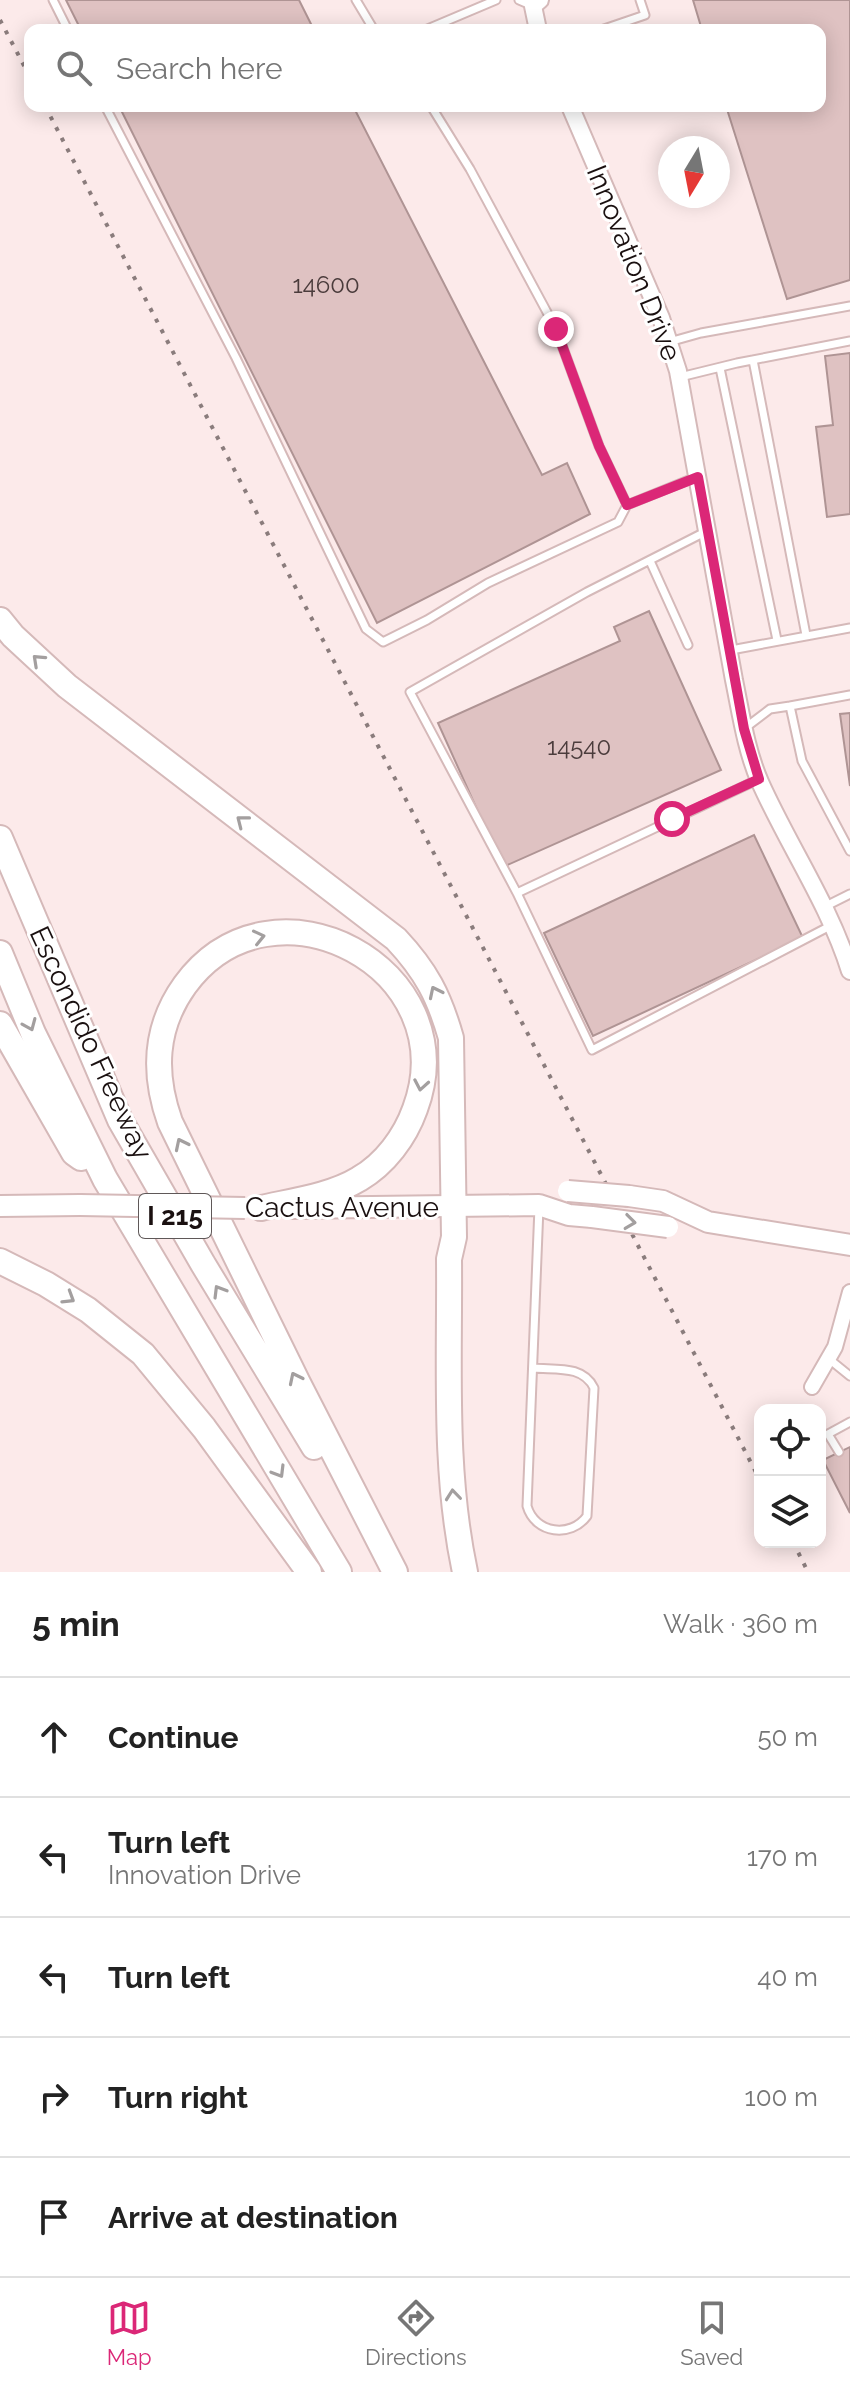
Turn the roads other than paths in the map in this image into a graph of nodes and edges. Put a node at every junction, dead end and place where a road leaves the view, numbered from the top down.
1 (53, 0) edge
2 (356, 0) edge
3 (496, 0) edge
4 (640, 0) edge
5 (531, 2) edge
6 (65, 24) edge
7 (370, 24) edge
8 (439, 24) edge
9 (536, 24) edge
10 (619, 24) edge
11 (108, 112) edge
12 (435, 112) edge
13 (573, 112) edge
14 (850, 306) edge
15 (850, 341) edge
16 (669, 342) junction
17 (753, 360) junction
18 (720, 368) junction
19 (680, 378) junction
20 (698, 477) junction
21 (627, 505) junction
22 (707, 531) junction
23 (650, 561) junction
24 (0, 620) edge
25 (850, 628) edge
26 (806, 635) junction
27 (777, 640) junction
28 (688, 645) dead end
29 (729, 651) junction
30 (850, 695) edge
31 (790, 706) junction
32 (744, 729) junction
33 (759, 779) junction
34 (0, 838) edge
35 (850, 851) edge
36 (517, 893) junction
37 (850, 894) edge
38 (824, 907) junction
39 (832, 925) junction
40 (0, 953) edge
41 (850, 971) edge
42 (0, 1024) edge
43 (105, 1179) junction
44 (539, 1205) junction
45 (0, 1206) edge
46 (453, 1207) junction
47 (253, 1208) junction
48 (708, 1222) junction
49 (850, 1245) edge
50 (0, 1261) edge
51 (850, 1292) edge
52 (829, 1359) junction
53 (534, 1368) junction
54 (850, 1376) edge
55 (812, 1387) dead end
56 (850, 1422) edge
57 (839, 1452) dead end
58 (309, 1572) edge
59 (339, 1572) edge
60 (393, 1572) edge
61 (465, 1572) edge

1 - 6 lane
2 - 7 lane
3 - 8 lane
4 - 10 lane
5 - 9 street
11 - 21 lane
12 - 21 lane
13 - 16 street, Innovation Drive
14 - 16 lane
15 - 17 lane
16 - 19 street, Innovation Drive
17 - 18 lane
17 - 26 lane
18 - 19 lane
18 - 27 lane
19 - 20 street, Innovation Drive
20 - 21 lane
20 - 22 street, Innovation Drive
22 - 23 lane
22 - 29 street, Innovation Drive
23 - 28 lane
23 - 36 lane
46 -> 24 highway
25 - 26 lane
26 - 27 lane
27 - 29 lane
29 - 32 street, Innovation Drive
30 - 31 lane
31 - 32 lane
31 - 35 lane
32 - 33 street, Innovation Drive
33 - 36 lane
33 - 38 street, Innovation Drive
60 -> 34 highway, Escondido Freeway / I 215
36 - 39 lane
37 - 38 lane
38 - 39 street, Innovation Drive
39 - 41 street, Innovation Drive
40 -> 43 highway, Escondido Freeway / I 215
42 - 43 highway
43 -> 59 highway, Escondido Freeway / I 215
44 - 46 main road, Cactus Avenue
44 -> 48 main road, Cactus Avenue, bridge
44 - 48 main road, Cactus Avenue, bridge
44 - 53 lane
45 - 47 main road, Cactus Avenue, bridge
46 - 47 main road, Cactus Avenue
61 -> 46 highway
60 -> 47 highway
48 - 49 main road, Cactus Avenue
50 -> 58 highway
51 - 52 street
52 - 54 lane
52 - 55 street
53 - 53 lane
56 - 57 lane

